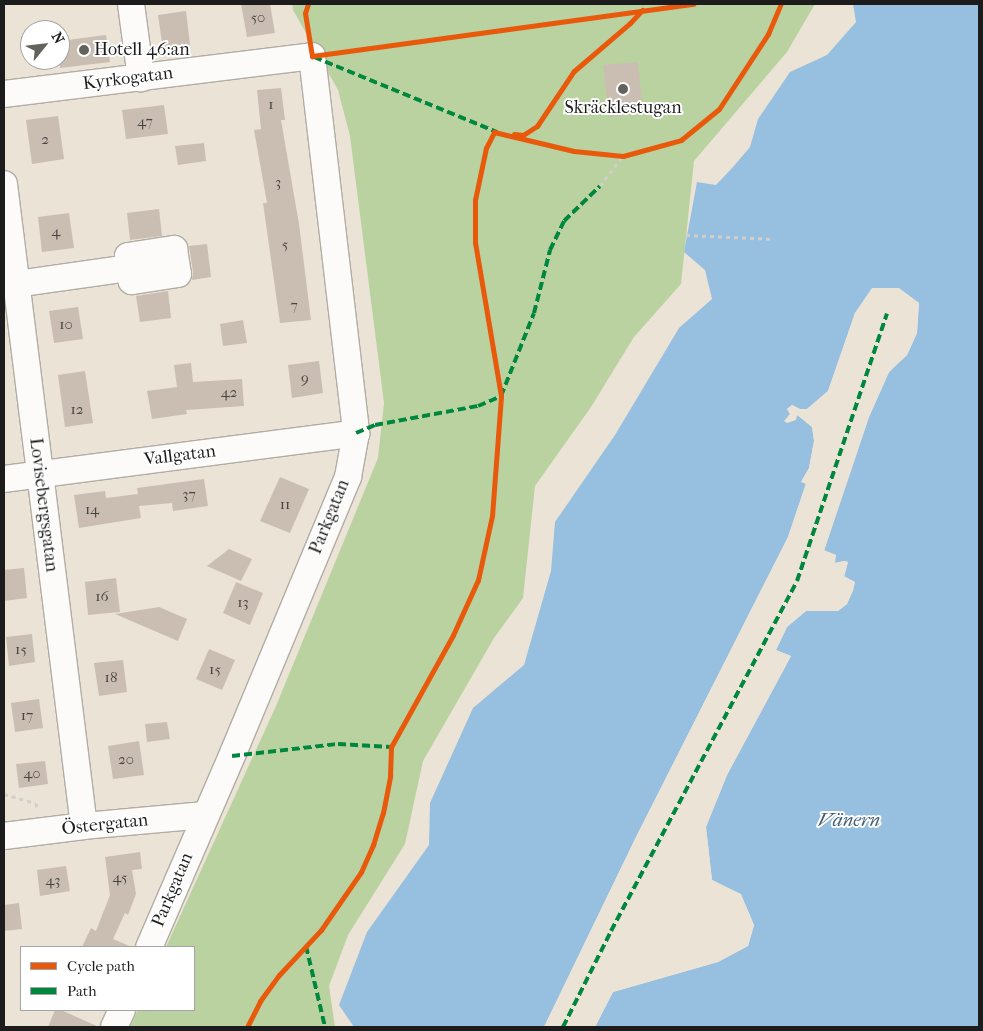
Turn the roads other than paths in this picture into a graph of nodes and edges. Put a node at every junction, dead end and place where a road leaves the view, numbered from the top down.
1 (131, 4) edge
2 (312, 56) joint
3 (141, 78) junction
4 (4, 94) edge
5 (4, 184) edge
6 (130, 268) dead end
7 (16, 284) junction
8 (356, 433) junction
9 (39, 474) junction
10 (4, 479) edge
11 (206, 815) junction
12 (84, 826) junction
13 (4, 836) edge
14 (149, 946) edge
15 (122, 1011) edge
16 (114, 1027) edge

1 - 3 street
2 - 3 street, Kyrkogatan
2 - 8 street, Parkgatan
3 - 4 street, Kyrkogatan
5 - 7 street, Lovisebergsgatan
6 - 7 street
7 - 9 street, Lovisebergsgatan
8 - 9 street, Vallgatan
8 - 11 street, Parkgatan
9 - 10 street, Vallgatan
9 - 12 street, Lovisebergsgatan
11 - 12 street, Östergatan
11 - 14 street, Parkgatan
12 - 13 street, Östergatan
15 - 16 street

